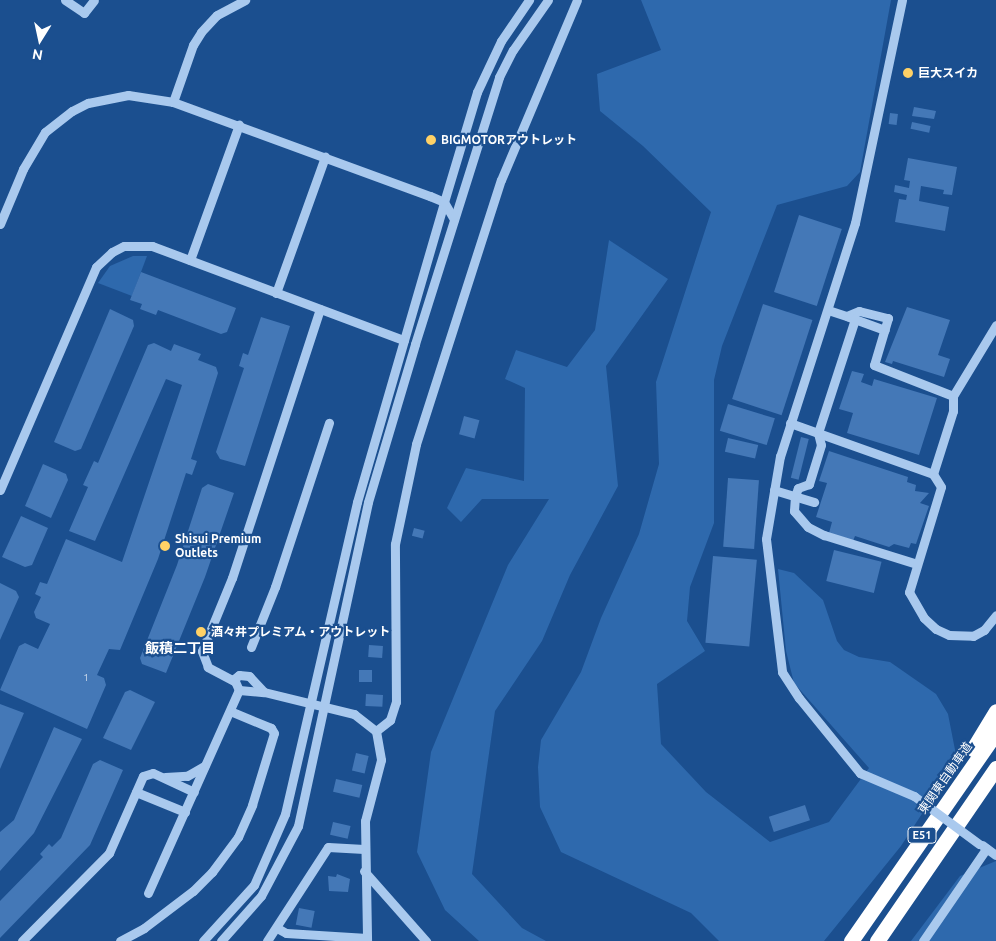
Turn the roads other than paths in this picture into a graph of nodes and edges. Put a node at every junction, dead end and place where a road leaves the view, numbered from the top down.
1 (65, 0) edge
2 (94, 0) edge
3 (245, 0) edge
4 (528, 0) edge
5 (548, 0) edge
6 (577, 0) edge
7 (902, 0) edge
8 (173, 102) junction
9 (239, 124) junction
10 (325, 157) junction
11 (466, 178) junction
12 (444, 202) junction
13 (454, 219) junction
14 (0, 224) edge
15 (190, 260) junction
16 (276, 293) junction
17 (320, 309) junction
18 (828, 310) junction
19 (851, 318) junction
20 (996, 325) edge
21 (404, 340) junction
22 (952, 396) junction
23 (329, 423) dead end
24 (790, 423) junction
25 (818, 433) junction
26 (933, 474) junction
27 (0, 490) edge
28 (774, 490) junction
29 (795, 496) junction
30 (814, 502) dead end
31 (917, 564) junction
32 (996, 615) edge
33 (251, 648) dead end
34 (234, 681) junction
35 (239, 690) junction
36 (264, 692) junction
37 (310, 703) junction
38 (322, 706) junction
39 (230, 711) junction
40 (996, 711) edge
41 (376, 731) junction
42 (996, 732) edge
43 (206, 764) junction
44 (996, 768) edge
45 (996, 775) edge
46 (165, 777) junction
47 (136, 792) junction
48 (194, 792) junction
49 (970, 803) junction
50 (185, 812) junction
51 (914, 847) junction
52 (990, 849) edge
53 (364, 850) junction
54 (364, 872) junction
55 (148, 893) dead end
56 (277, 928) junction
57 (367, 940) edge
58 (22, 941) edge
59 (120, 941) edge
60 (203, 941) edge
61 (222, 941) edge
62 (267, 941) edge
63 (426, 941) edge
64 (851, 941) edge
65 (877, 941) edge
66 (923, 941) edge

1 - 2 street
3 - 8 street
4 - 12 street
5 - 11 street
6 - 41 street
7 - 18 street
8 - 9 street
8 - 14 street
9 - 10 street
9 - 15 street
10 - 12 street
10 - 16 street
11 - 12 street
11 - 13 street
12 - 13 street
12 - 21 street
13 - 38 street
15 - 16 street
15 - 27 street
16 - 17 street
17 - 21 street
17 - 34 street
18 - 19 street
18 - 24 street
19 - 22 street
19 - 25 street
20 - 22 street
21 - 37 street
22 - 26 street
23 - 33 street
24 - 25 street
24 - 28 street
25 - 26 street
25 - 29 street
26 - 31 street
28 - 29 street
28 - 52 street, bridge
29 - 30 street
29 - 31 street
31 - 32 street
34 - 35 street
34 - 36 street
35 - 36 street
35 - 39 street
36 - 37 street
37 - 38 street
37 - 60 street
38 - 41 street
38 - 61 street
39 - 43 street
39 - 59 street
40 - 51 highway
41 - 53 street
42 - 51 highway, 東関東自動車道 / E51
43 - 46 street
43 - 48 street
44 - 49 highway, E51
45 - 49 highway
46 - 47 street
46 - 48 street
47 - 50 street
47 - 58 street
48 - 50 street
49 - 65 highway, E51
50 - 55 street
51 - 64 highway, 東関東自動車道 / E51
52 - 66 street
53 - 54 street
53 - 56 street
54 - 57 street
54 - 63 street
56 - 57 street
56 - 62 street

